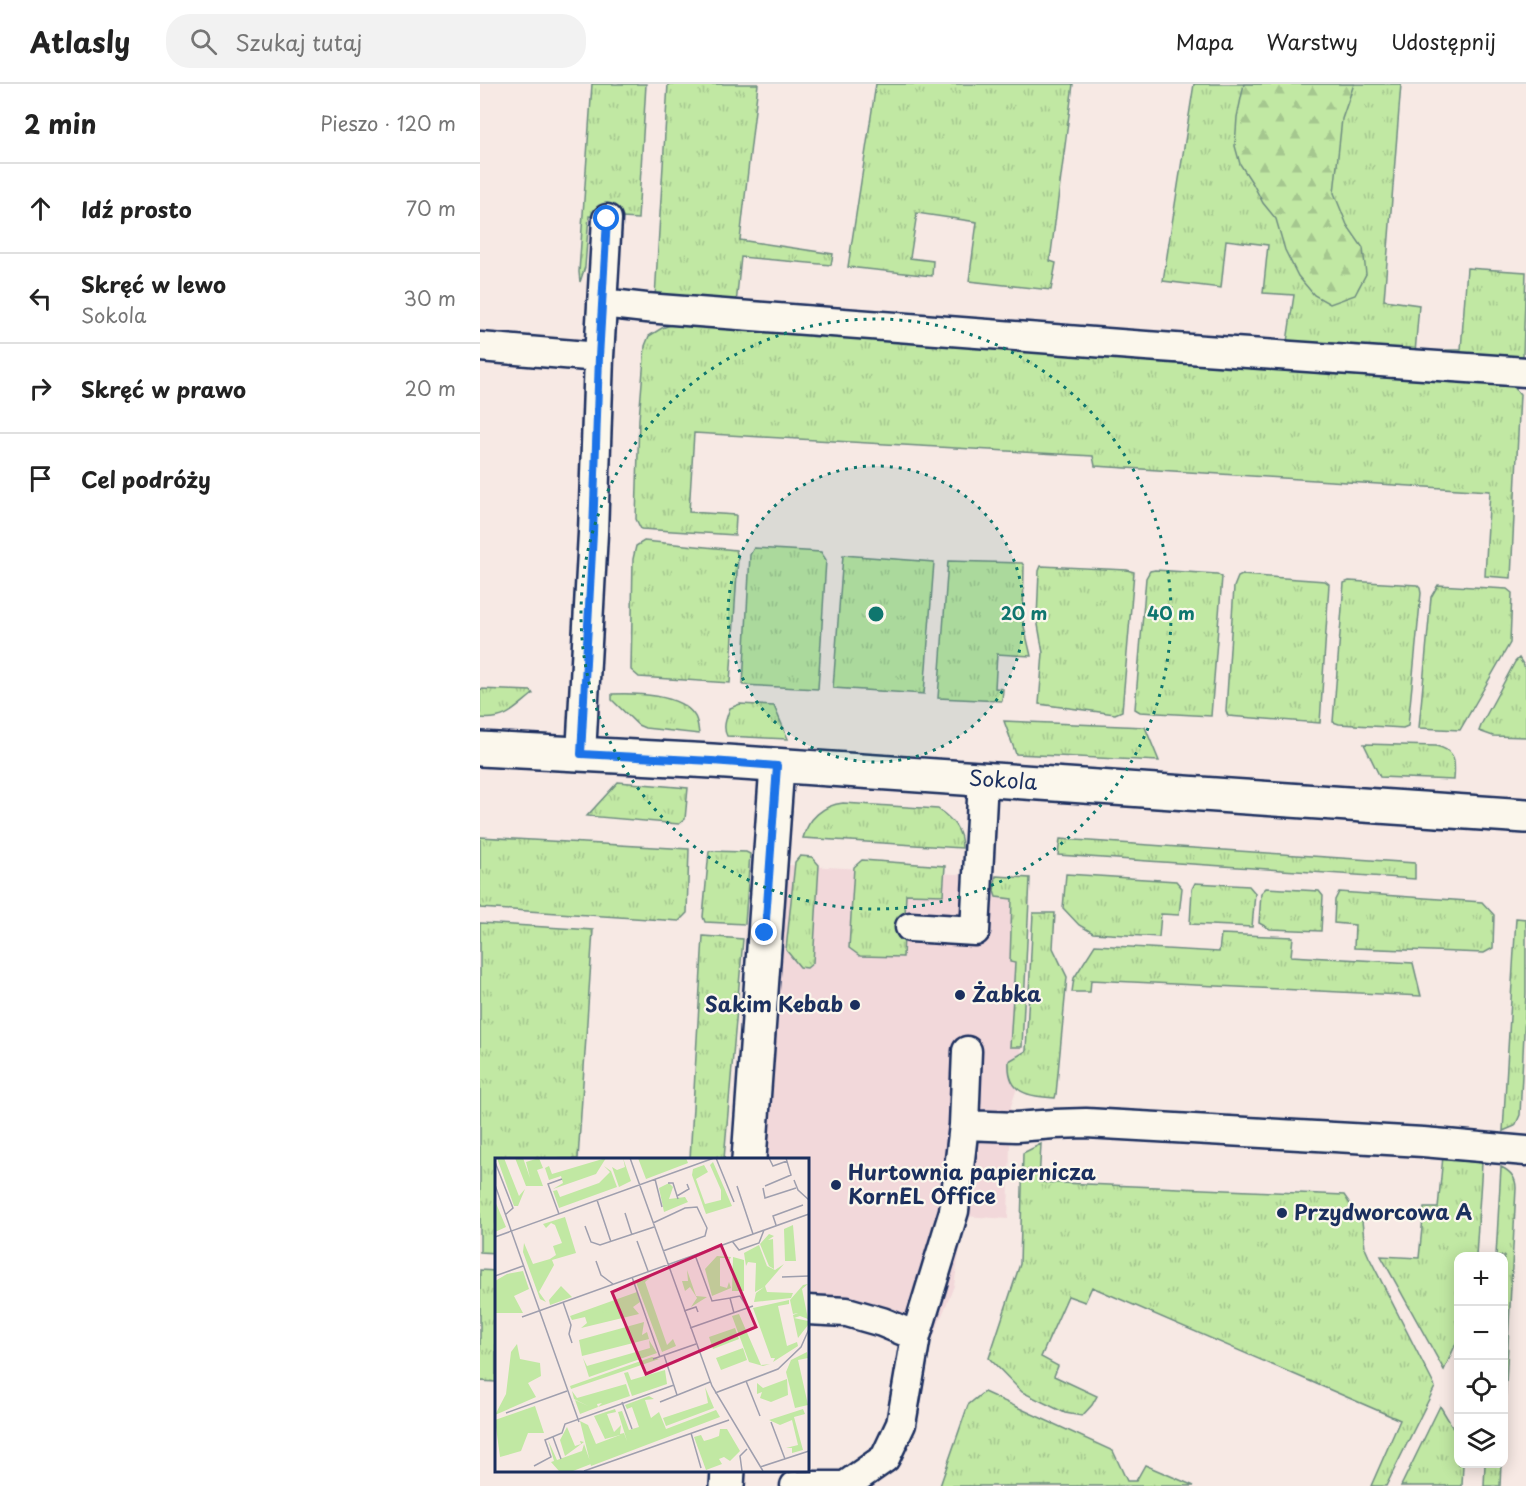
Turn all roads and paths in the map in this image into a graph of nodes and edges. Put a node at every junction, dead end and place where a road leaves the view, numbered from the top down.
1 (607, 219) dead end
2 (602, 303) junction
3 (480, 347) edge
4 (599, 357) junction
5 (1526, 372) edge
6 (480, 749) edge
7 (581, 754) junction
8 (777, 766) junction
9 (983, 780) junction
10 (1526, 816) edge
11 (910, 927) dead end
12 (967, 1051) dead end
13 (964, 1125) junction
14 (1526, 1151) edge
15 (749, 1158) edge
16 (808, 1310) edge
17 (916, 1336) junction
18 (728, 1471) edge
19 (727, 1486) edge
20 (795, 1486) edge

1 - 2 lane
2 - 4 lane
2 - 5 lane
3 - 4 lane
4 - 7 lane
6 - 7 street, Sokola
7 - 8 street, Sokola
8 - 9 street, Sokola
8 - 15 street
9 - 10 street, Sokola
9 - 11 lane
12 - 13 lane
13 - 14 lane
13 - 17 lane
16 - 17 lane
17 - 20 lane
18 - 19 street

